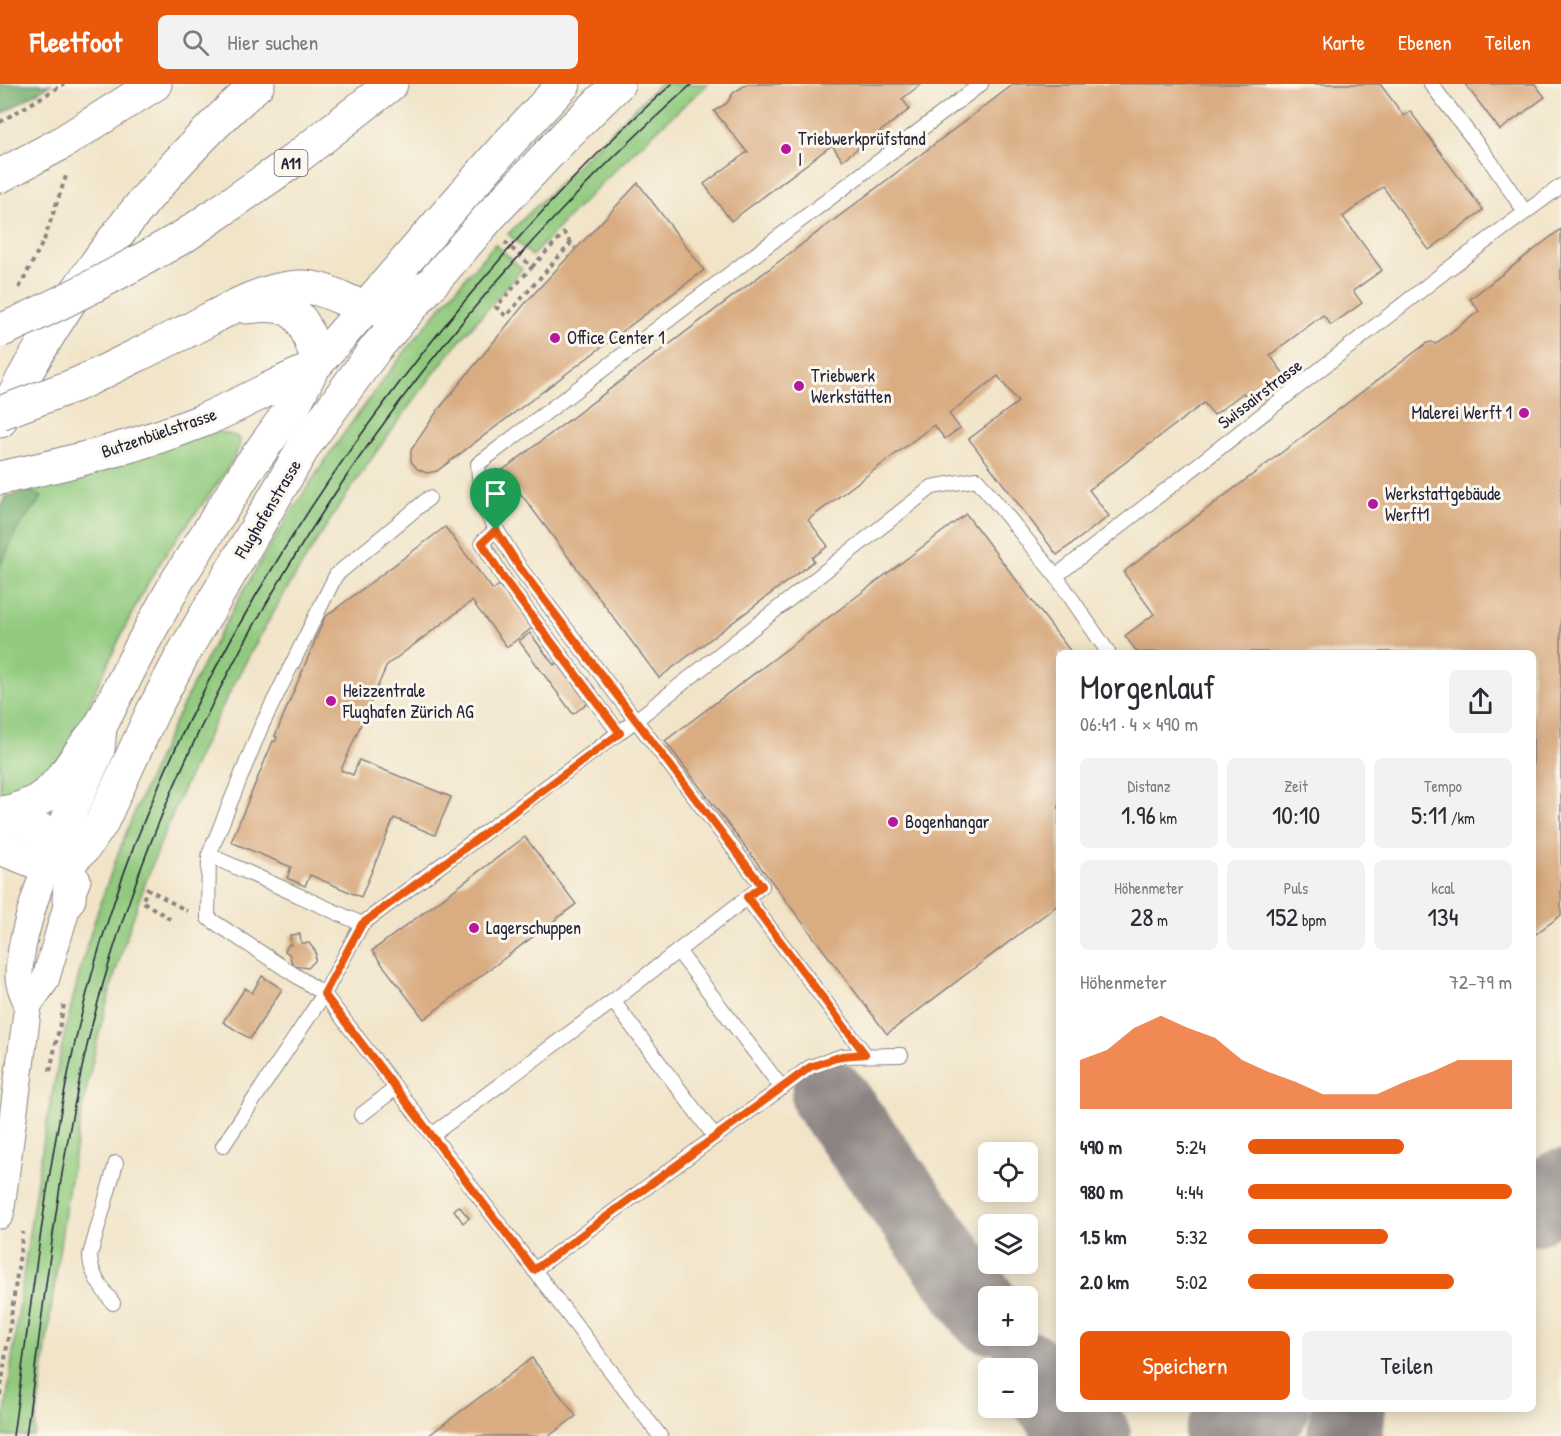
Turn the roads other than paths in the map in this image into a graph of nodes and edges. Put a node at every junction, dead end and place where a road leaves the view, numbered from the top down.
1 (155, 84) edge
2 (258, 84) edge
3 (391, 84) edge
4 (564, 84) edge
5 (618, 84) edge
6 (981, 84) edge
7 (1431, 84) edge
8 (0, 176) edge
9 (1561, 186) edge
10 (1525, 212) junction
11 (431, 284) junction
12 (366, 308) junction
13 (231, 309) junction
14 (0, 331) edge
15 (315, 366) junction
16 (224, 411) junction
17 (0, 413) edge
18 (0, 421) edge
19 (270, 437) junction
20 (0, 478) edge
21 (429, 498) dead end
22 (496, 530) junction
23 (1056, 576) junction
24 (217, 595) junction
25 (1107, 650) edge
26 (636, 720) junction
27 (100, 727) junction
28 (620, 733) junction
29 (0, 815) edge
30 (101, 824) junction
31 (0, 848) edge
32 (209, 855) junction
33 (57, 857) junction
34 (747, 897) junction
35 (69, 899) junction
36 (362, 924) junction
37 (678, 951) junction
38 (324, 994) junction
39 (613, 1001) junction
40 (28, 1005) junction
41 (865, 1054) junction
42 (901, 1055) dead end
43 (396, 1088) junction
44 (782, 1088) junction
45 (361, 1115) dead end
46 (432, 1135) junction
47 (715, 1137) junction
48 (223, 1146) dead end
49 (116, 1164) dead end
50 (12, 1220) edge
51 (534, 1270) junction
52 (113, 1303) dead end
53 (660, 1436) edge

1 - 8 main road
2 - 18 main road
3 - 14 main road, A11, bridge
4 - 12 main road
5 - 11 main road, Flughafenstrasse
6 - 22 lane
7 - 10 lane
9 - 10 lane, Swissairstrasse
10 - 23 lane, Swissairstrasse
11 - 12 main road
11 - 24 main road, Flughafenstrasse
12 - 13 main road
12 - 15 main road
13 - 15 main road
13 - 17 main road, bridge
15 - 16 main road, Butzenbüelstrasse
15 - 19 main road
16 - 19 main road
16 - 20 main road, Butzenbüelstrasse
19 - 24 main road
19 - 27 main road
21 - 32 lane
22 - 26 lane
22 - 28 lane
23 - 25 lane
23 - 26 lane
24 - 30 main road, Flughafenstrasse
26 - 28 lane
26 - 34 lane
27 - 29 main road
27 - 33 main road
28 - 36 lane
29 - 33 main road
30 - 33 main road
30 - 35 street, Flughafenstrasse
31 - 33 main road
32 - 36 lane
32 - 38 lane
33 - 35 main road
33 - 40 street, Flughafenstrasse
34 - 37 lane
34 - 41 lane
35 - 40 street, Flughafenstrasse
36 - 38 lane
37 - 39 lane
37 - 44 lane
38 - 43 lane
38 - 48 lane
39 - 46 lane
39 - 47 lane
40 - 50 street, Flughafenstrasse
41 - 42 lane
41 - 44 lane
43 - 45 lane
43 - 46 lane
44 - 47 lane
46 - 51 lane
47 - 51 lane
49 - 52 lane
51 - 53 lane

